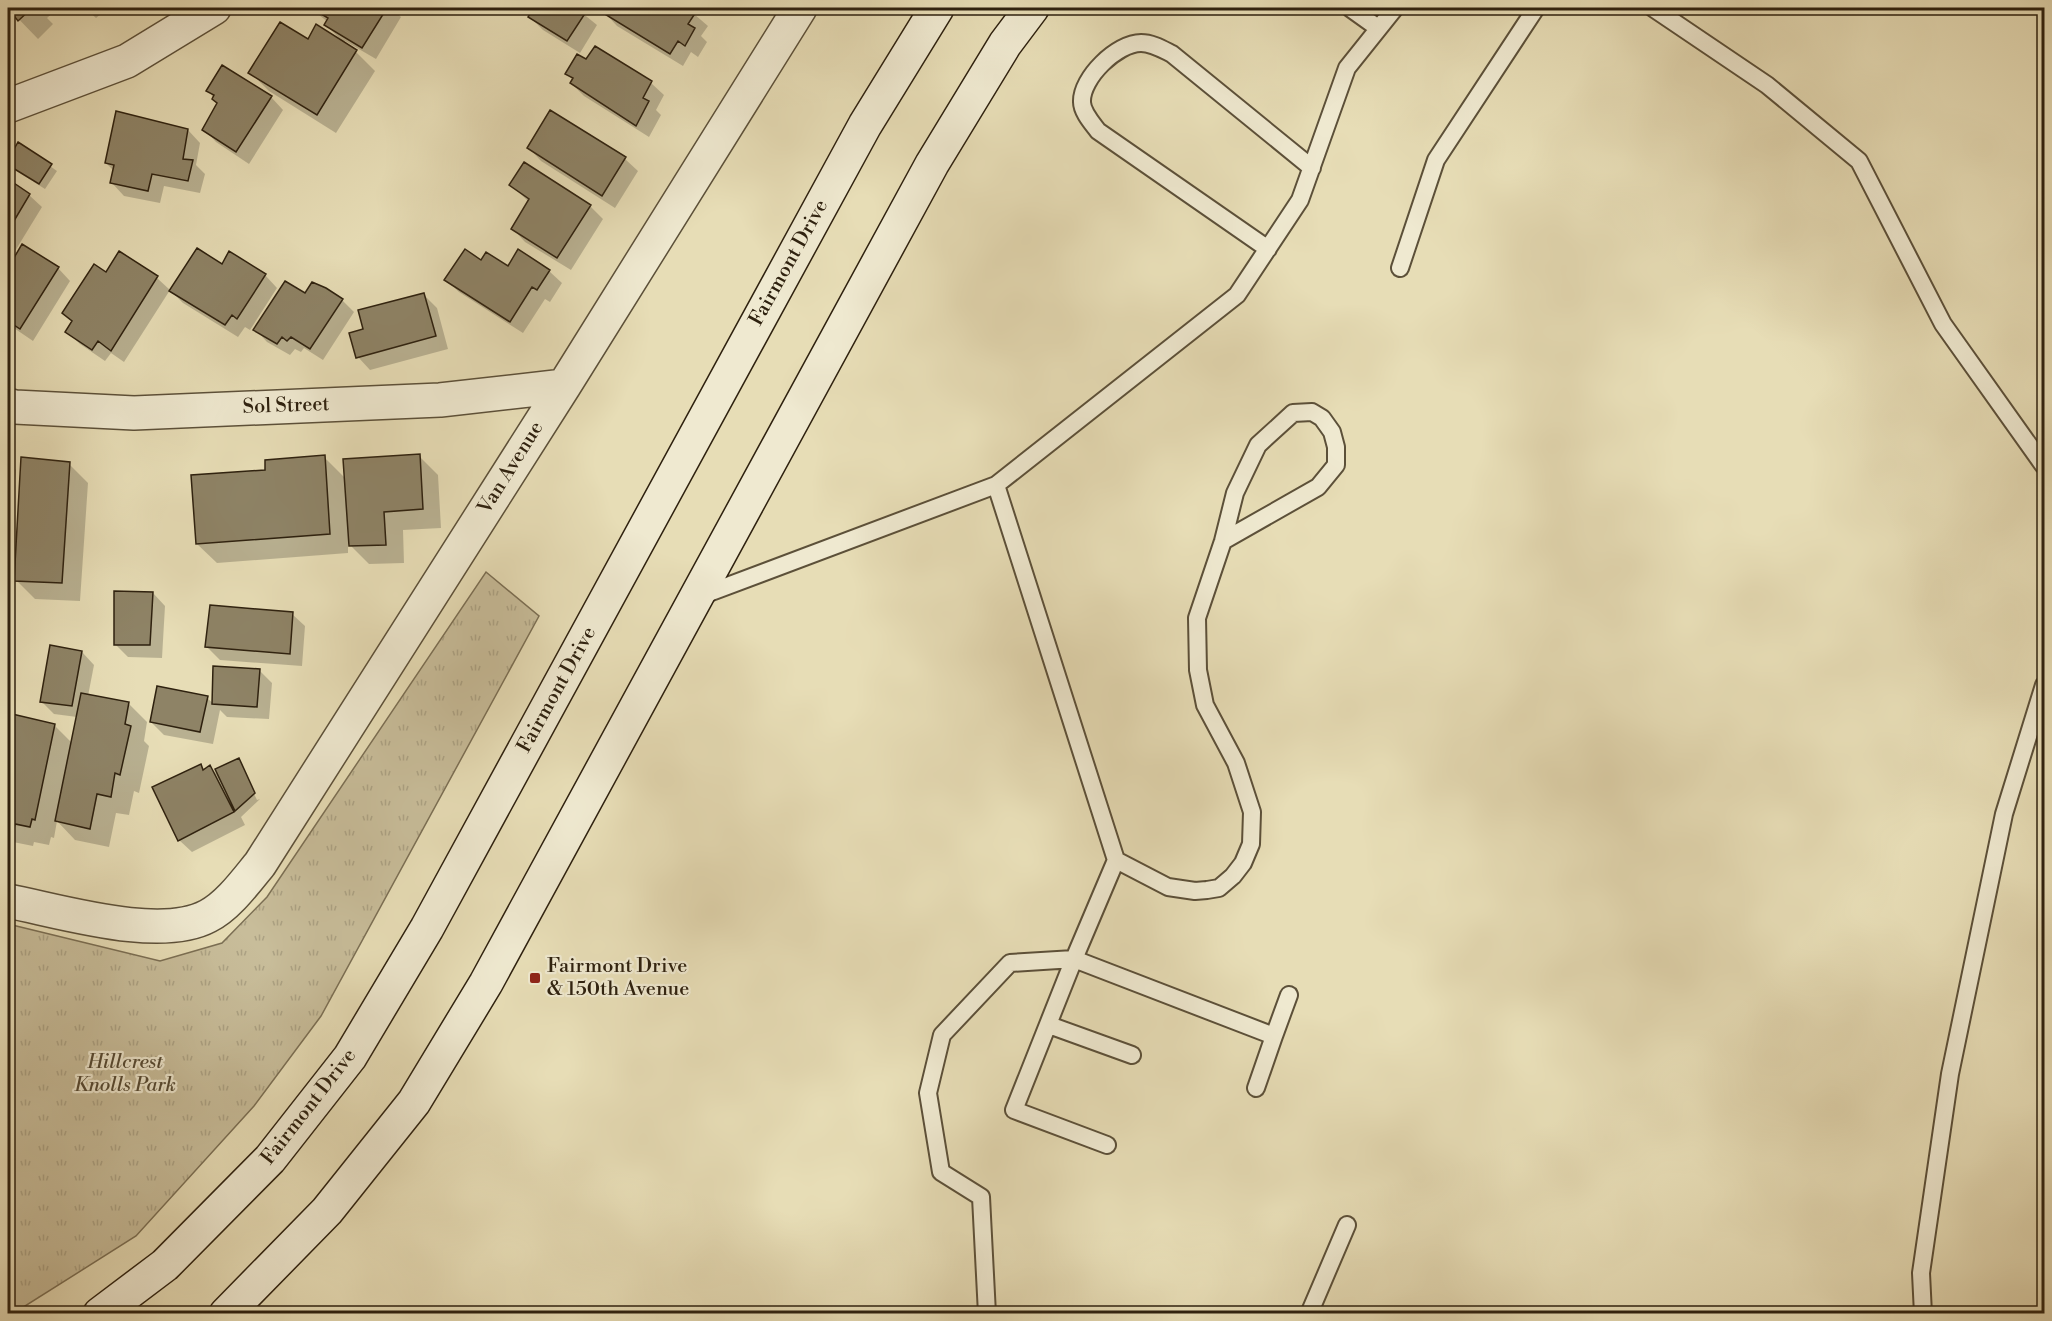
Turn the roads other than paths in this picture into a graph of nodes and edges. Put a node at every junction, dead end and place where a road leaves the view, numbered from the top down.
1 (214, 8) edge
2 (800, 8) edge
3 (937, 8) edge
4 (1032, 8) edge
5 (1350, 8) edge
6 (1395, 8) edge
7 (1536, 8) edge
8 (1653, 8) edge
9 (1378, 28) junction
10 (8, 106) edge
11 (1312, 168) junction
12 (1268, 249) junction
13 (1400, 268) dead end
14 (564, 386) junction
15 (8, 405) edge
16 (2044, 466) edge
17 (996, 485) junction
18 (1223, 541) junction
19 (696, 597) junction
20 (2044, 685) edge
21 (1116, 860) junction
22 (8, 901) edge
23 (1074, 959) junction
24 (1289, 995) dead end
25 (1049, 1025) junction
26 (1274, 1036) junction
27 (1132, 1055) dead end
28 (1256, 1088) dead end
29 (1107, 1144) dead end
30 (1347, 1225) dead end
31 (100, 1314) edge
32 (226, 1314) edge
33 (987, 1314) edge
34 (1309, 1314) edge
35 (1923, 1314) edge

1 - 10 main road
2 - 14 main road, Van Avenue
3 - 31 main road, Fairmont Drive
4 - 19 main road
5 - 9 lane
6 - 9 lane
7 - 13 lane
8 - 16 lane
9 - 11 lane
11 - 12 lane
11 - 12 lane
12 - 17 lane
14 - 15 main road, Sol Street
14 - 22 main road, Van Avenue
17 - 19 lane
17 - 21 lane
18 - 18 lane
18 - 21 lane
19 - 32 main road
20 - 35 lane
21 - 23 lane
23 - 25 lane
23 - 26 lane
23 - 33 lane
24 - 26 lane
25 - 27 lane
25 - 29 lane
26 - 28 lane
30 - 34 lane

